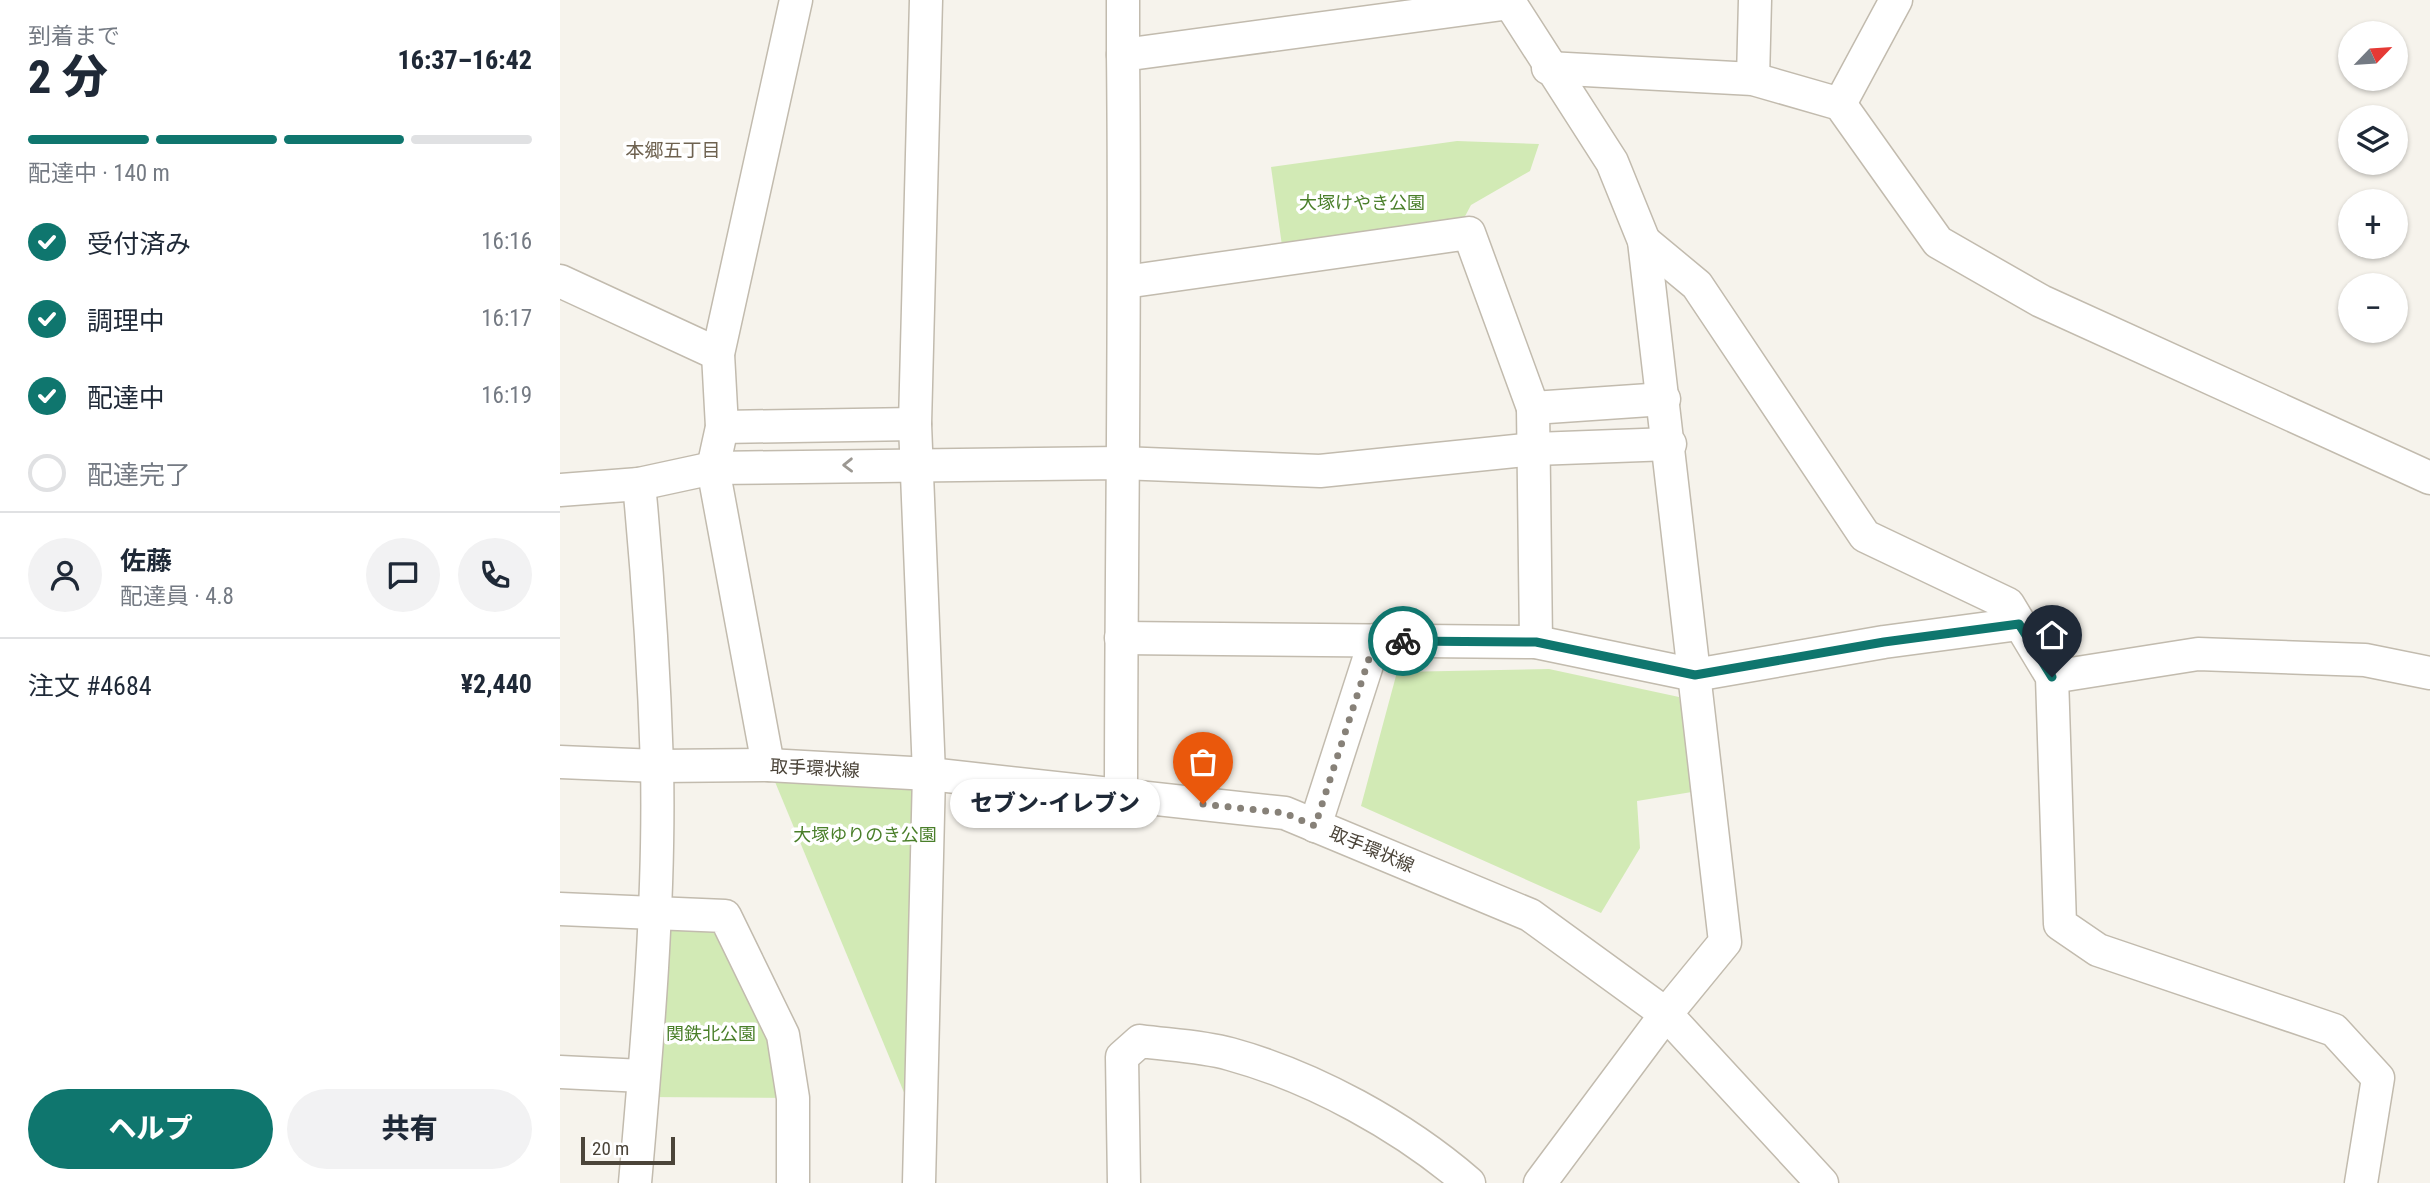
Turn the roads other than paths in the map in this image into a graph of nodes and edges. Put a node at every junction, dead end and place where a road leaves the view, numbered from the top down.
1 (796, 0) edge
2 (926, 0) edge
3 (1122, 0) edge
4 (1755, 0) edge
5 (1896, 0) edge
6 (1509, 1) edge
7 (1359, 12) edge
8 (1123, 55) junction
9 (1548, 68) junction
10 (1753, 79) junction
11 (1840, 104) junction
12 (1644, 241) junction
13 (560, 281) edge
14 (1125, 282) junction
15 (718, 354) junction
16 (1664, 398) junction
17 (1533, 408) junction
18 (915, 424) junction
19 (722, 427) junction
20 (1670, 444) junction
21 (1535, 449) junction
22 (1121, 463) junction
23 (916, 464) junction
24 (713, 468) junction
25 (2430, 478) edge
26 (639, 484) junction
27 (560, 490) edge
28 (2019, 624) junction
29 (1121, 638) junction
30 (1375, 640) junction
31 (1536, 642) junction
32 (2430, 673) edge
33 (1695, 675) junction
34 (2052, 677) junction
35 (560, 762) edge
36 (768, 765) junction
37 (657, 766) junction
38 (929, 774) junction
39 (1121, 795) junction
40 (1315, 826) junction
41 (560, 908) edge
42 (653, 913) junction
43 (1666, 1014) junction
44 (560, 1072) edge
45 (643, 1076) junction
46 (635, 1183) edge
47 (793, 1183) edge
48 (919, 1183) edge
49 (1124, 1183) edge
50 (1469, 1183) edge
51 (1541, 1183) edge
52 (1822, 1183) edge
53 (2361, 1183) edge

1 - 15 street
2 - 18 street
3 - 8 street
4 - 10 street
5 - 11 street
6 - 7 street
6 - 9 street
7 - 8 street
8 - 14 street
9 - 10 street
9 - 12 street
10 - 11 street
11 - 25 street
12 - 16 street
12 - 28 street
13 - 15 street
14 - 17 street
14 - 22 street
15 - 19 street
16 - 17 street
16 - 20 street
17 - 21 street
18 - 19 street
18 - 23 street
19 - 24 street
20 - 21 street
20 - 33 street
21 - 22 street
21 - 31 street
22 - 23 street
22 - 29 street
23 -> 24 street
23 - 38 street
24 - 26 street
24 - 36 street
26 - 27 street
26 - 37 street
28 - 33 street
28 - 34 street
29 - 30 street
29 - 39 street
30 - 31 street
30 - 40 street
31 - 33 street
32 - 34 street
33 - 43 street
34 - 53 street
35 - 37 street, 取手環状線
36 - 37 street, 取手環状線
36 - 38 street, 取手環状線
37 - 42 street
38 - 39 street, 取手環状線
38 - 48 street
39 - 40 street, 取手環状線
40 - 43 street, 取手環状線
41 - 42 street
42 - 45 street
42 - 47 street
43 - 51 street
43 - 52 street, 取手環状線
44 - 45 street
45 - 46 street
49 - 50 street

